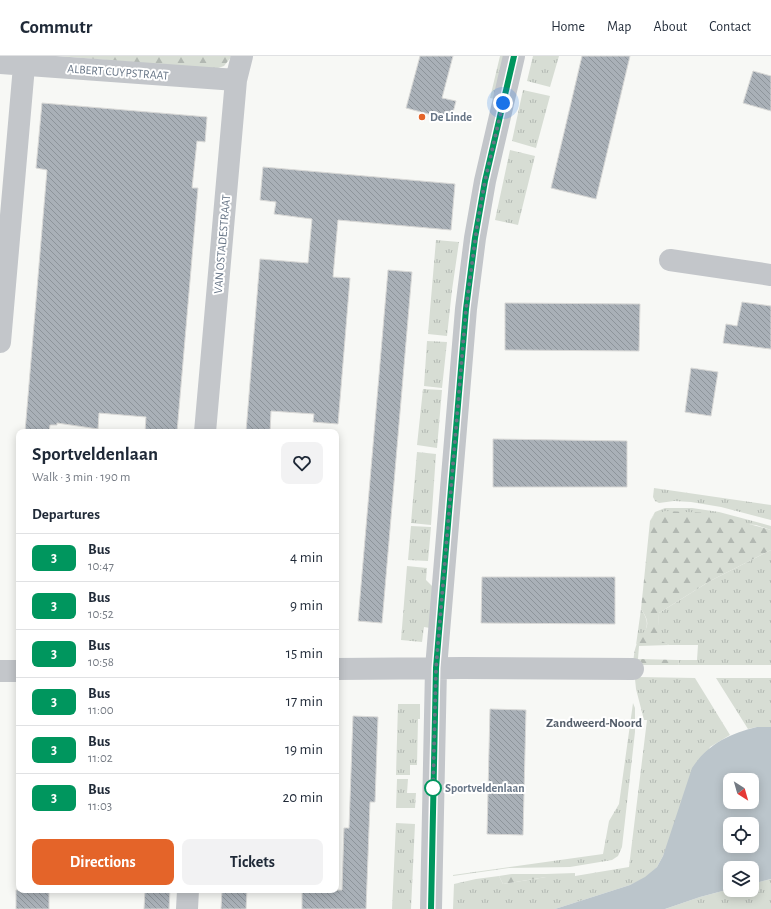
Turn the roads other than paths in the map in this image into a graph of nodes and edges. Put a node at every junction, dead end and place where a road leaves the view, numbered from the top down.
1 (242, 56) edge
2 (514, 56) edge
3 (0, 64) edge
4 (24, 66) junction
5 (236, 80) junction
6 (670, 260) dead end
7 (771, 275) edge
8 (0, 342) edge
9 (205, 429) edge
10 (436, 668) junction
11 (339, 669) edge
12 (633, 669) dead end
13 (0, 671) edge
14 (16, 671) edge
15 (188, 893) edge
16 (187, 909) edge
17 (430, 909) edge

1 - 5 street, VAN OSTADESTRAAT
2 - 10 street
3 - 4 street, ALBERT CUYPSTRAAT
4 - 5 street, ALBERT CUYPSTRAAT
4 - 8 street
5 - 9 street, VAN OSTADESTRAAT
6 - 7 street
10 - 11 street
10 - 12 street
10 - 17 street
13 - 14 street
15 - 16 street

